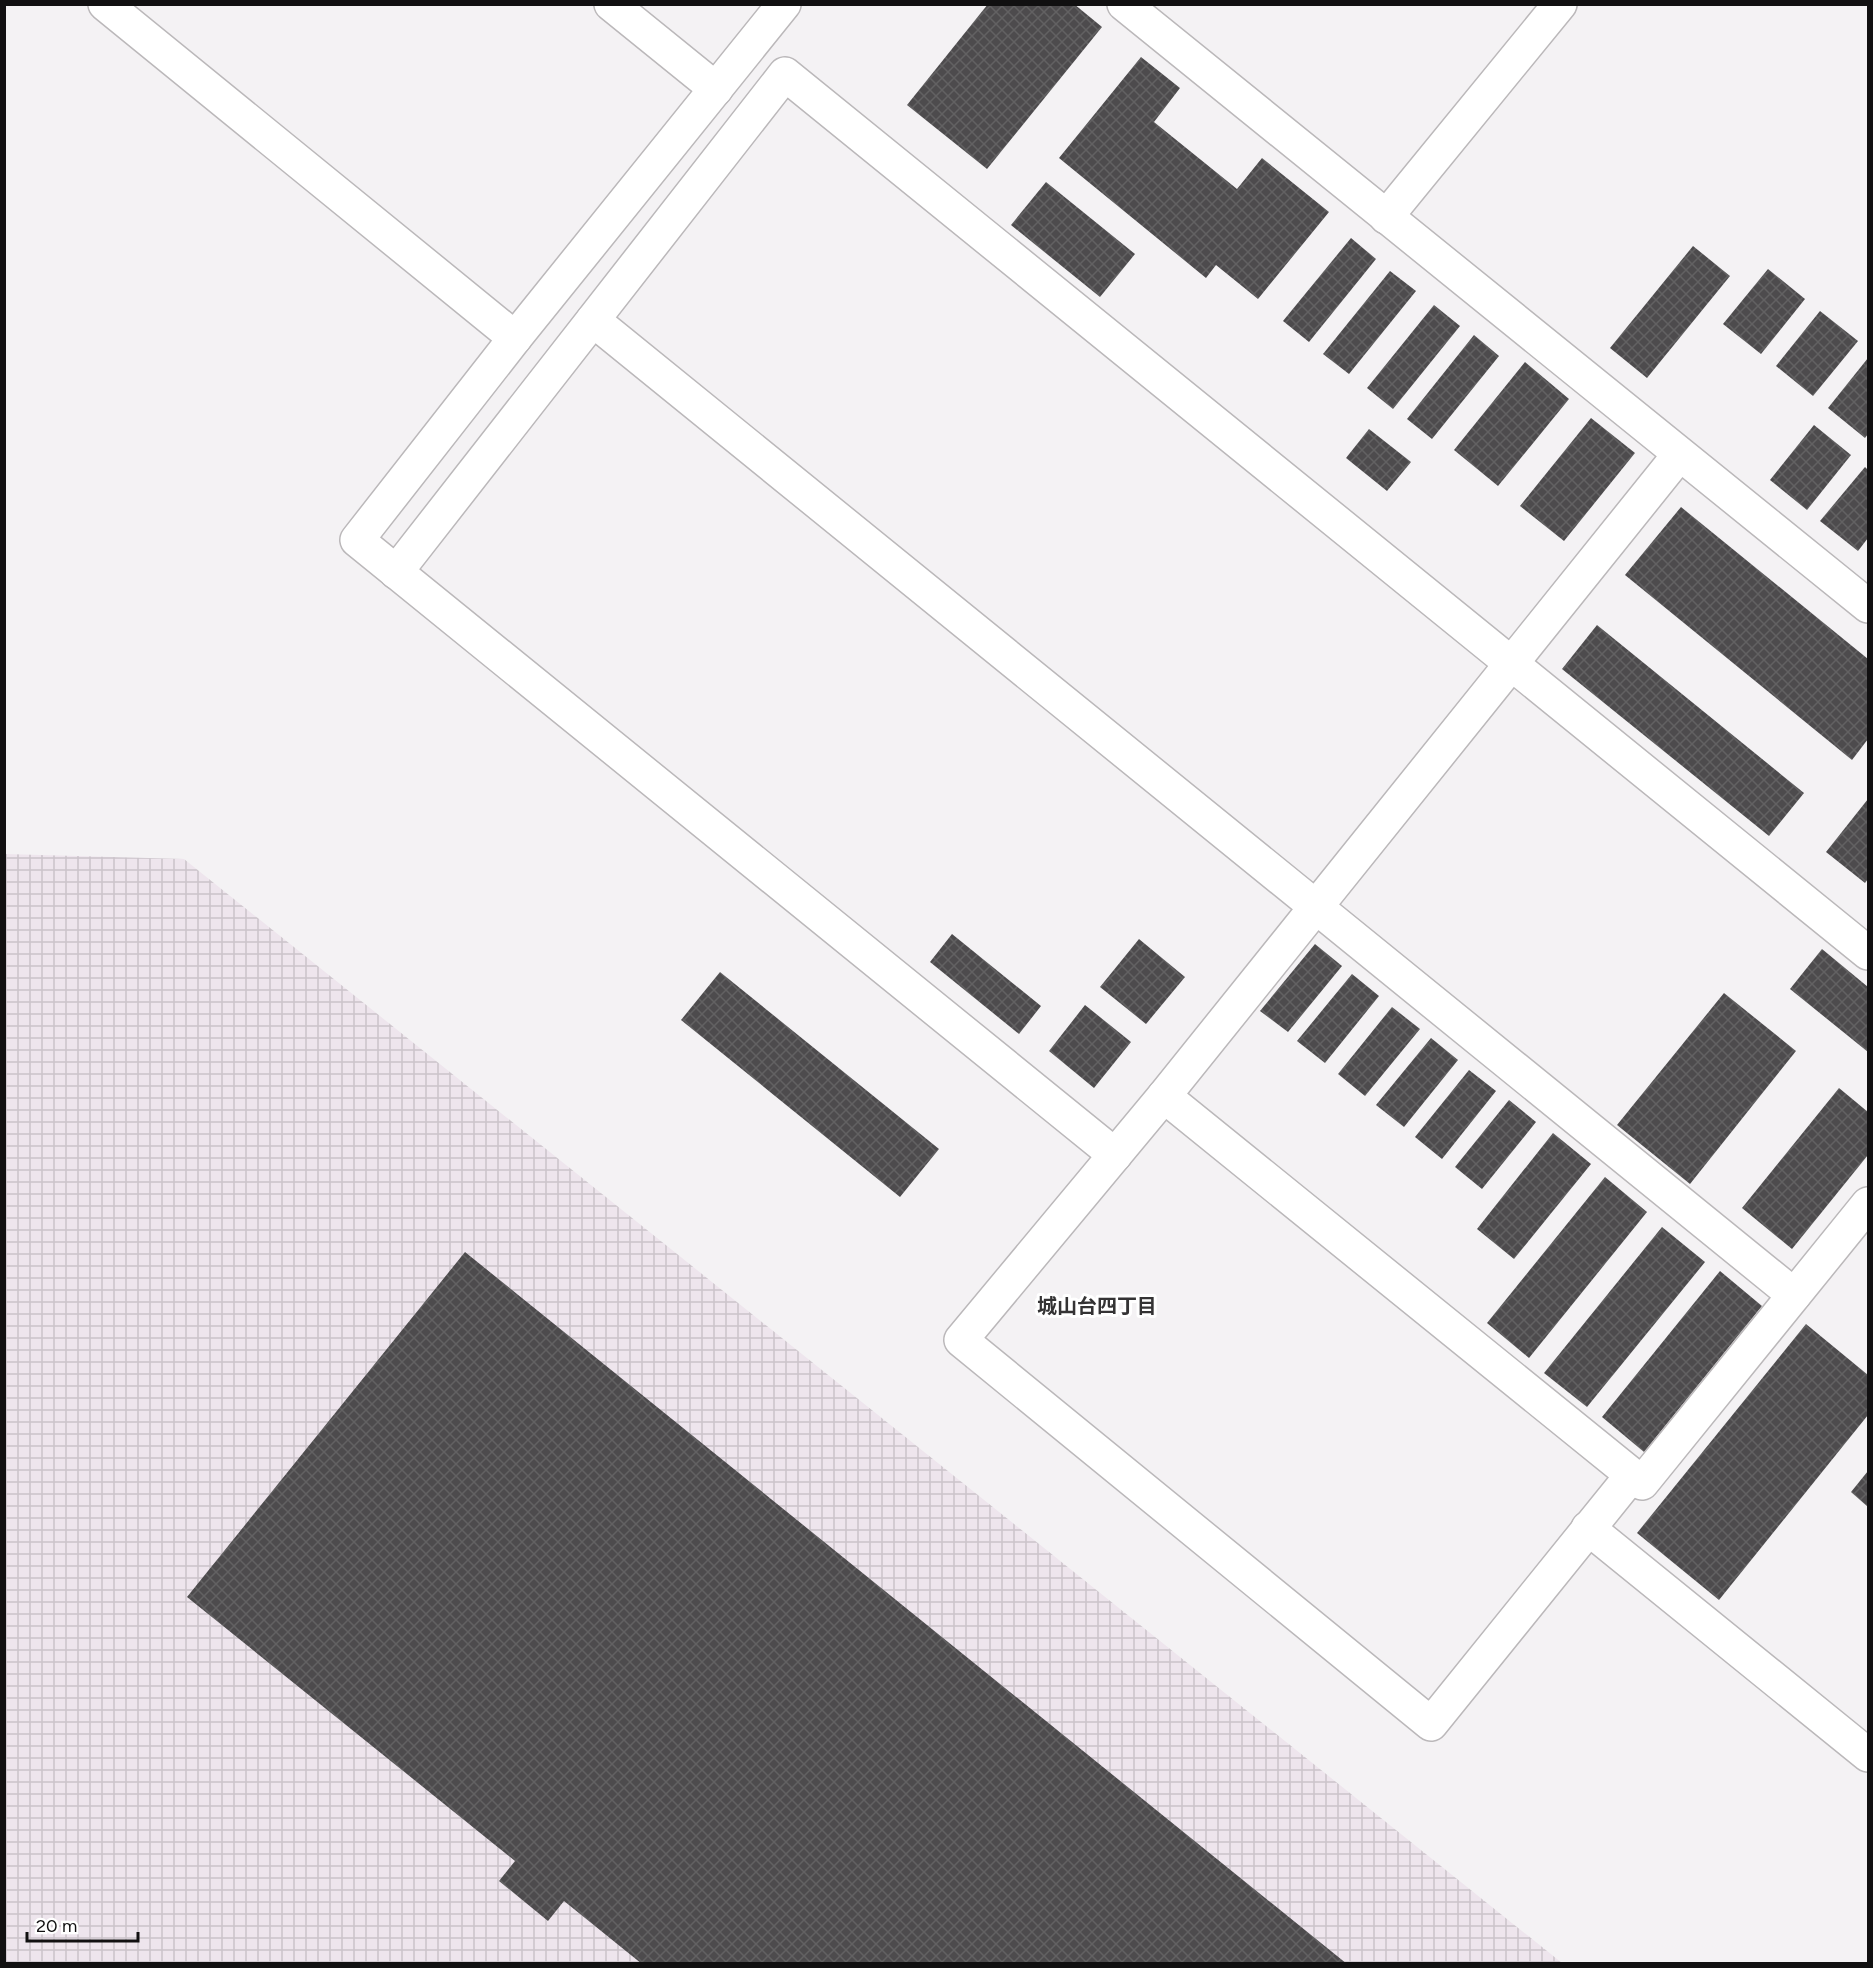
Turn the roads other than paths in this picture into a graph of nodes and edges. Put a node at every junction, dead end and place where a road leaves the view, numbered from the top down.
1 (105, 4) edge
2 (611, 4) edge
3 (784, 4) edge
4 (1124, 4) edge
5 (1560, 4) edge
6 (716, 88) junction
7 (1386, 217) junction
8 (593, 320) junction
9 (515, 338) junction
10 (1679, 455) junction
11 (396, 572) junction
12 (1869, 606) edge
13 (1512, 666) junction
14 (1315, 909) junction
15 (1869, 953) edge
16 (1164, 1096) junction
17 (1115, 1155) junction
18 (1869, 1204) edge
19 (1794, 1295) junction
20 (1632, 1475) junction
21 (1588, 1528) junction
22 (1869, 1755) edge

1 - 9 lane
2 - 6 lane
3 - 6 lane
4 - 7 lane
5 - 7 lane
6 - 9 lane
7 - 10 lane
8 - 11 lane
8 - 13 lane
8 - 14 lane
9 - 11 lane
10 - 12 lane
10 - 13 lane
11 - 17 lane
13 - 14 lane
13 - 15 lane
14 - 16 lane
14 - 19 lane
16 - 17 lane
16 - 20 lane
17 - 21 lane
18 - 19 lane
19 - 20 lane
20 - 21 lane
21 - 22 lane

